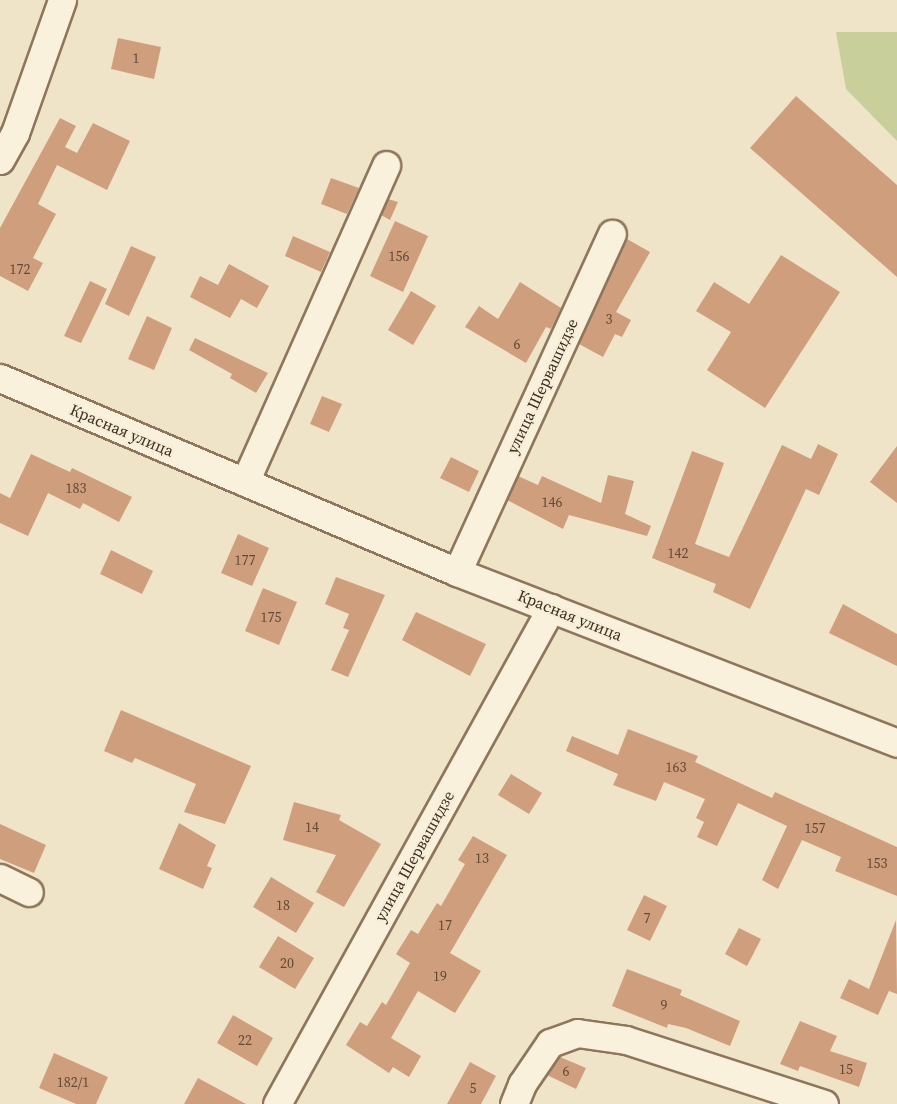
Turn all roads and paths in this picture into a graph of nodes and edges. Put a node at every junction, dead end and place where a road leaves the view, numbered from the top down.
1 (62, 0) edge
2 (0, 160) edge
3 (386, 165) dead end
4 (612, 234) dead end
5 (0, 378) edge
6 (245, 482) junction
7 (457, 572) junction
8 (551, 608) junction
9 (897, 743) edge
10 (0, 878) edge
11 (29, 891) dead end
12 (278, 1104) edge
13 (514, 1104) edge
14 (824, 1104) edge

1 - 2 street
3 - 6 street
4 - 7 street, улица Шервашидзе
5 - 6 street, Красная улица
6 - 7 street, Красная улица
7 - 8 street, Красная улица
8 - 9 street, Красная улица
8 - 12 street, улица Шервашидзе
10 - 11 street
13 - 14 street

